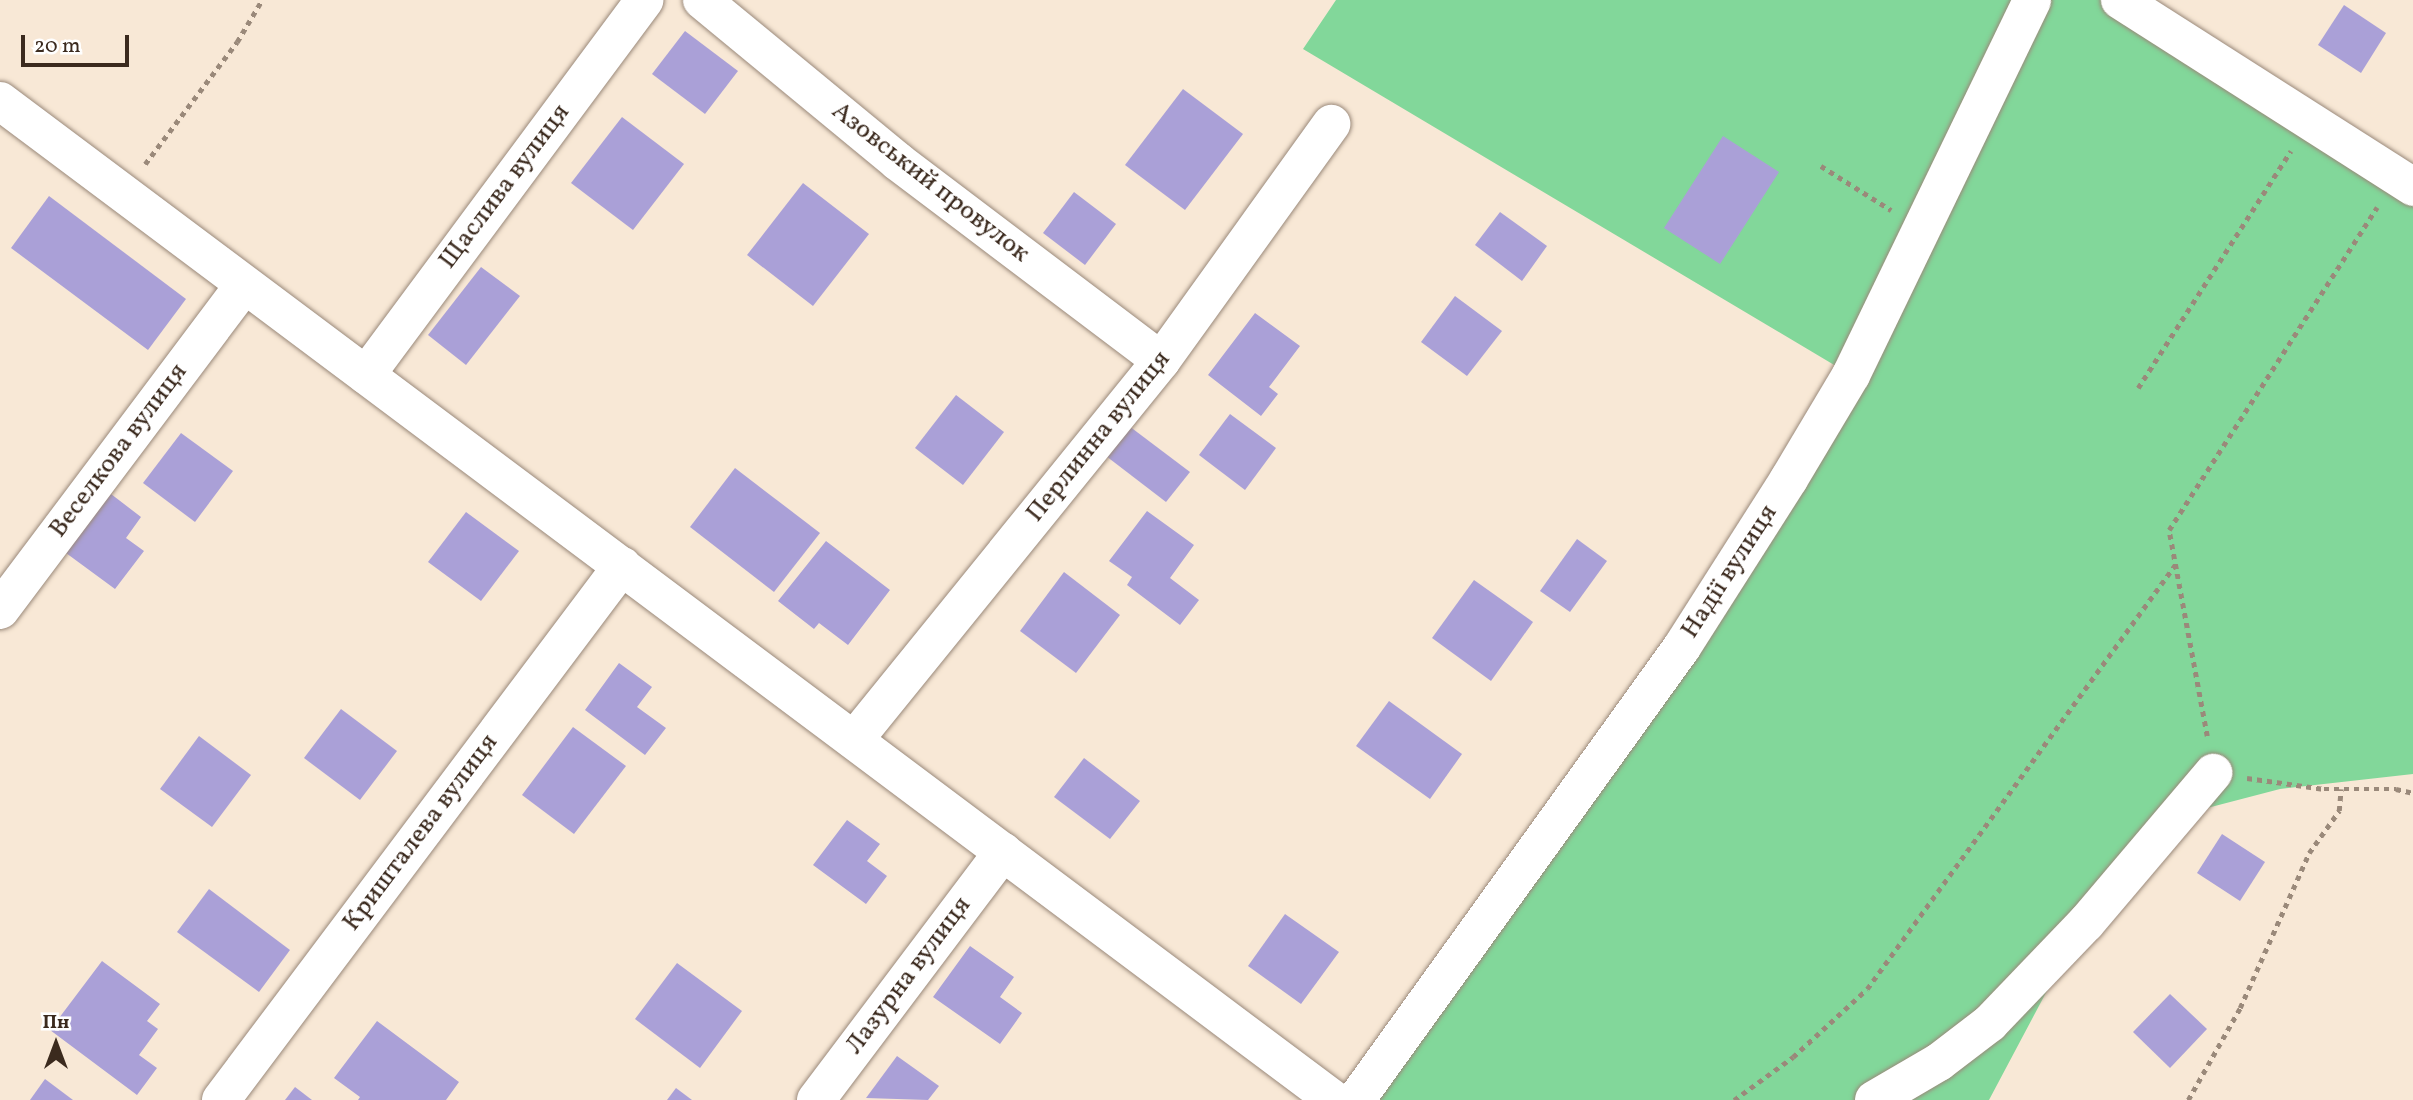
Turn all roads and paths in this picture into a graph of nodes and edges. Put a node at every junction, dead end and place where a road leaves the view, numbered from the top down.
1 (262, 0) edge
2 (644, 0) edge
3 (702, 0) edge
4 (2032, 0) edge
5 (2120, 0) edge
6 (0, 101) edge
7 (2309, 121) junction
8 (1331, 124) dead end
9 (1821, 166) dead end
10 (2405, 182) edge
11 (125, 194) junction
12 (1922, 228) junction
13 (239, 292) dead end
14 (1161, 361) junction
15 (366, 375) junction
16 (2138, 388) dead end
17 (2175, 564) junction
18 (622, 566) junction
19 (0, 610) edge
20 (854, 740) junction
21 (2213, 773) junction
22 (2341, 789) junction
23 (2413, 793) edge
24 (1003, 852) junction
25 (1358, 1097) edge
26 (221, 1100) edge
27 (816, 1100) edge
28 (1734, 1100) edge
29 (1874, 1100) edge
30 (2188, 1100) edge

1 - 11 path
2 - 15 street, Щаслива вулиця
3 - 14 street, Азовський провулок
4 - 12 street, Надії вулиця
5 - 7 street
6 - 11 street
7 - 10 street
7 - 16 path
8 - 14 street, Перлинна вулиця
9 - 12 path
10 - 17 path
11 - 15 street
12 - 25 street, Надії вулиця
13 - 19 street, Веселкова вулиця
14 - 20 street, Перлинна вулиця
15 - 18 street
17 - 21 path
17 - 28 path
18 - 20 street
18 - 26 street, Кришталева вулиця
20 - 24 street
21 - 22 path
21 - 29 street
22 - 23 path
22 - 30 path
24 - 25 street
24 - 27 street, Лазурна вулиця

